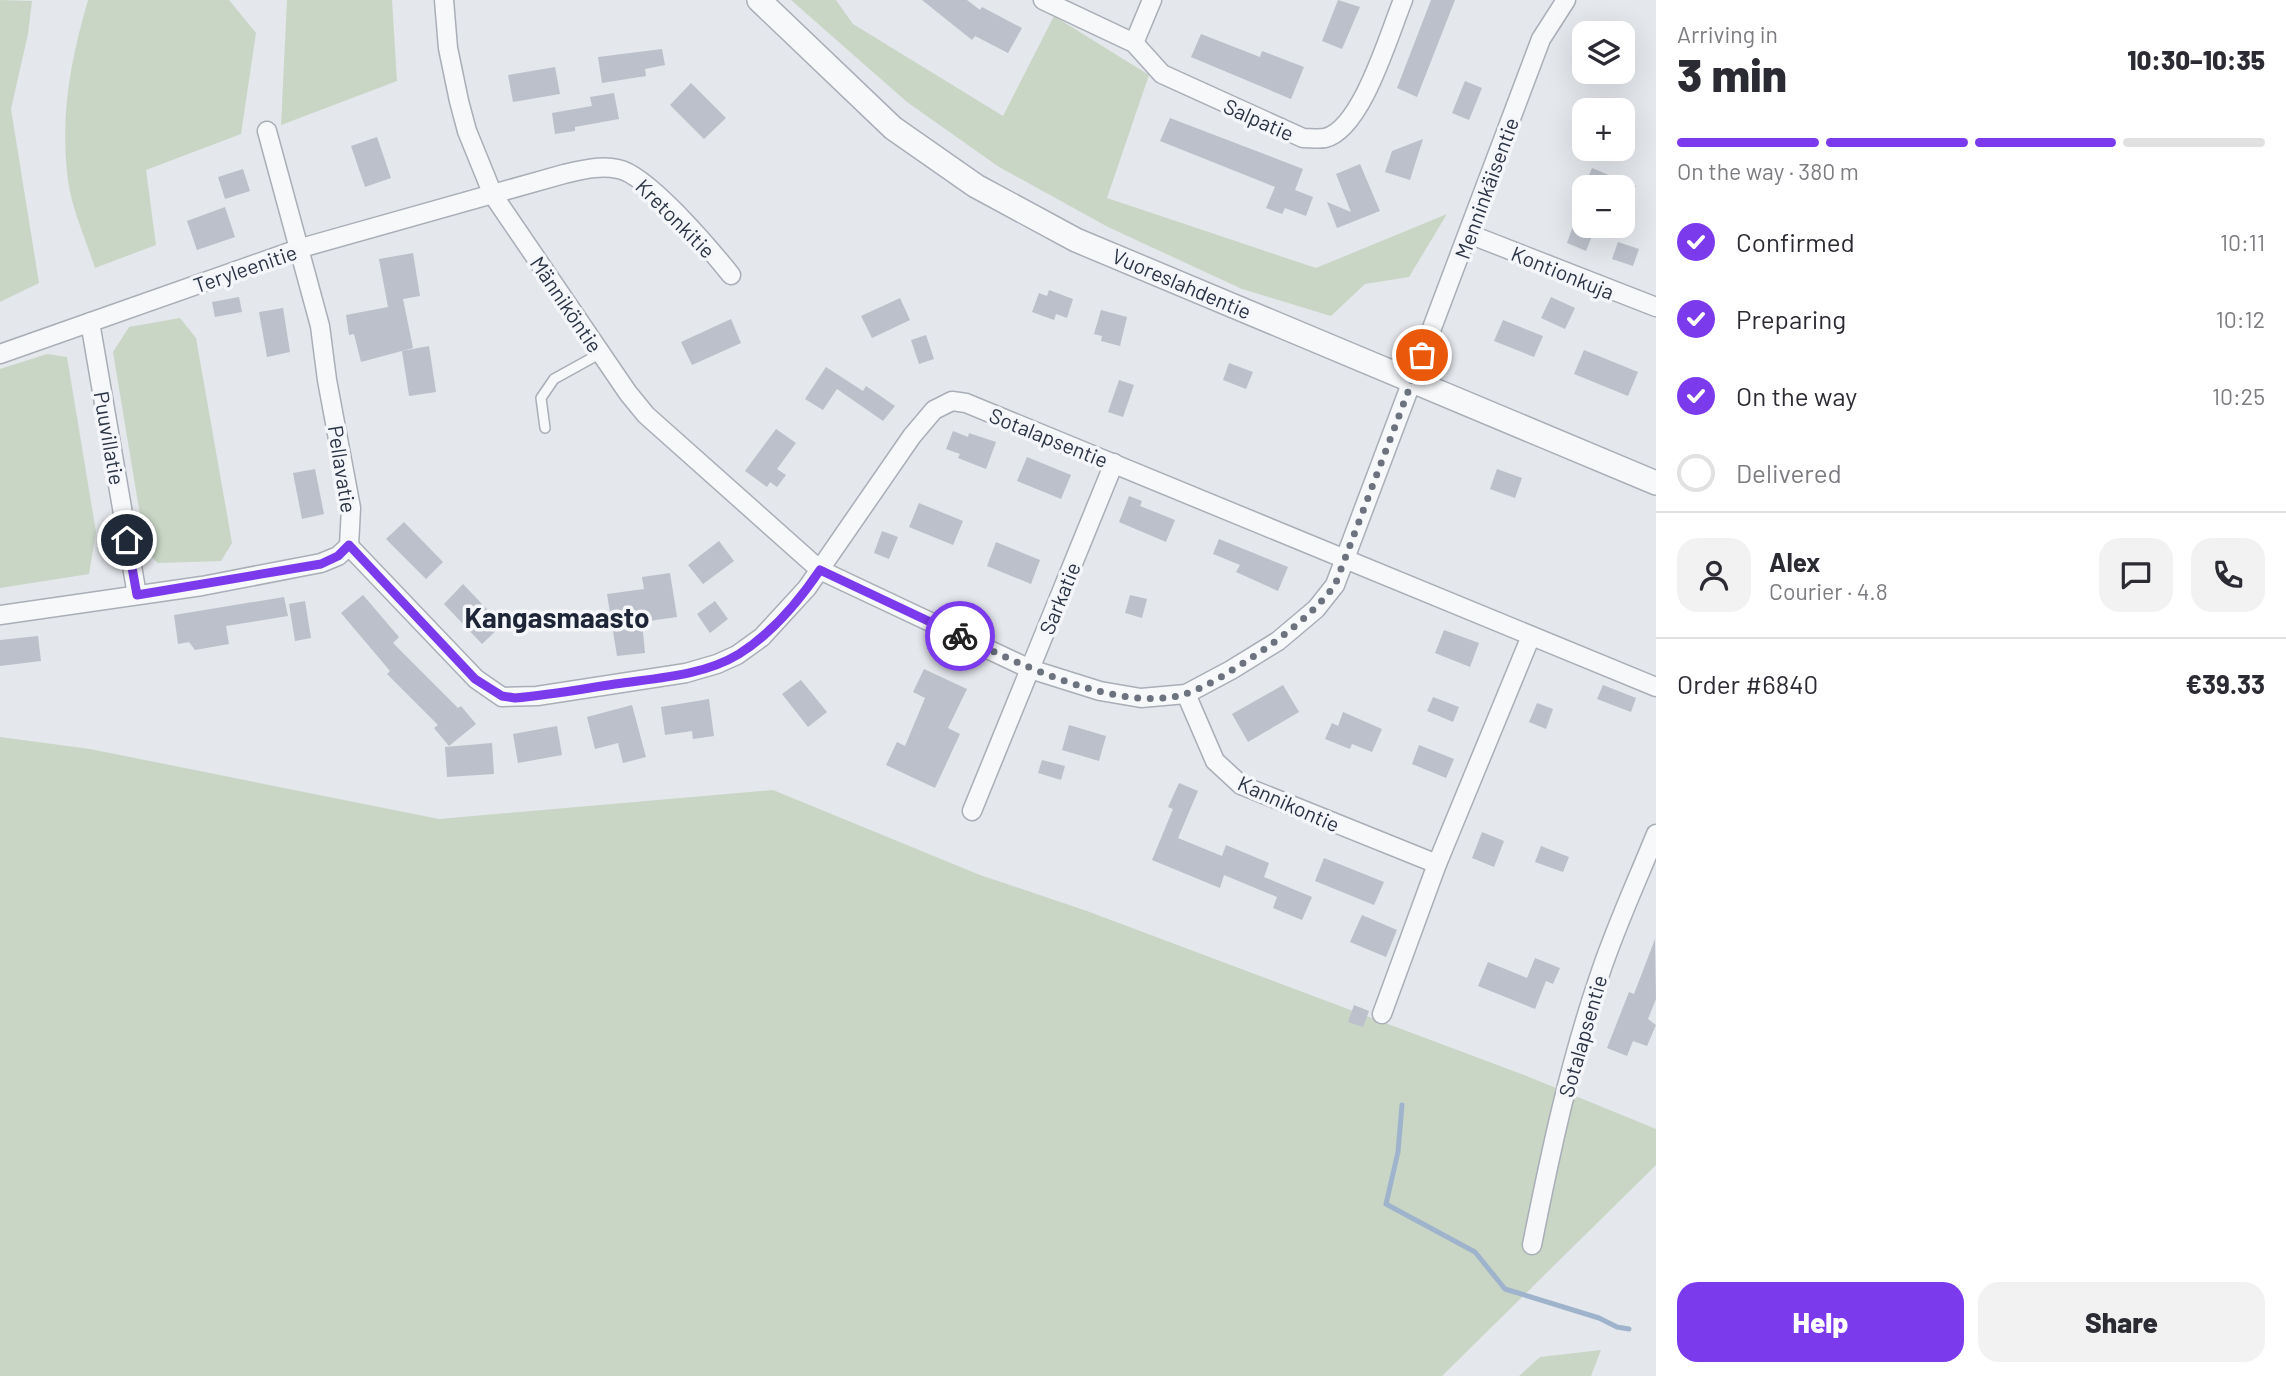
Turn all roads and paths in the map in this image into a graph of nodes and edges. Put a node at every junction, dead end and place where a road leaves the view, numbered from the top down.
1 (444, 0) edge
2 (759, 0) edge
3 (1043, 0) edge
4 (1152, 0) edge
5 (1403, 0) edge
6 (1566, 0) edge
7 (1134, 43) junction
8 (267, 131) dead end
9 (493, 195) junction
10 (1469, 234) junction
11 (301, 248) junction
12 (731, 275) dead end
13 (1656, 307) edge
14 (90, 322) junction
15 (601, 353) junction
16 (0, 354) edge
17 (1413, 379) junction
18 (545, 428) dead end
19 (1114, 463) junction
20 (1656, 483) edge
21 (349, 545) junction
22 (1346, 559) junction
23 (820, 570) junction
24 (137, 595) junction
25 (0, 615) edge
26 (1531, 636) junction
27 (1030, 669) junction
28 (1656, 687) edge
29 (1186, 694) junction
30 (972, 810) dead end
31 (1656, 834) edge
32 (1437, 864) junction
33 (1382, 1014) dead end
34 (1532, 1245) dead end

1 - 9 street, Männiköntie
2 - 17 street, Vuoreslahdentie
3 - 7 street
4 - 7 street
5 - 7 street, Salpatie
6 - 10 street, Menninkäisentie
8 - 11 street, Pellavatie
9 - 11 street, Teryleenitie
9 - 12 street, Kretonkitie
9 - 15 street, Männiköntie
10 - 13 street, Kontionkuja
10 - 17 street, Menninkäisentie
11 - 14 street, Teryleenitie
11 - 21 street, Pellavatie
14 - 16 street, Teryleenitie
14 - 24 street, Puuvillatie
15 - 18 lane
15 - 23 street, Männiköntie
17 - 20 street, Vuoreslahdentie
17 - 22 street
19 - 22 street, Sotalapsentie
19 - 23 street, Sotalapsentie
19 - 27 street, Sarkatie
21 - 23 street
21 - 24 street
22 - 26 street, Sotalapsentie
22 - 29 street
23 - 27 street
24 - 25 street
26 - 28 street, Sotalapsentie
26 - 32 street
27 - 29 street
27 - 30 street, Sarkatie
29 - 32 street, Kannikontie
31 - 34 street, Sotalapsentie
32 - 33 street

